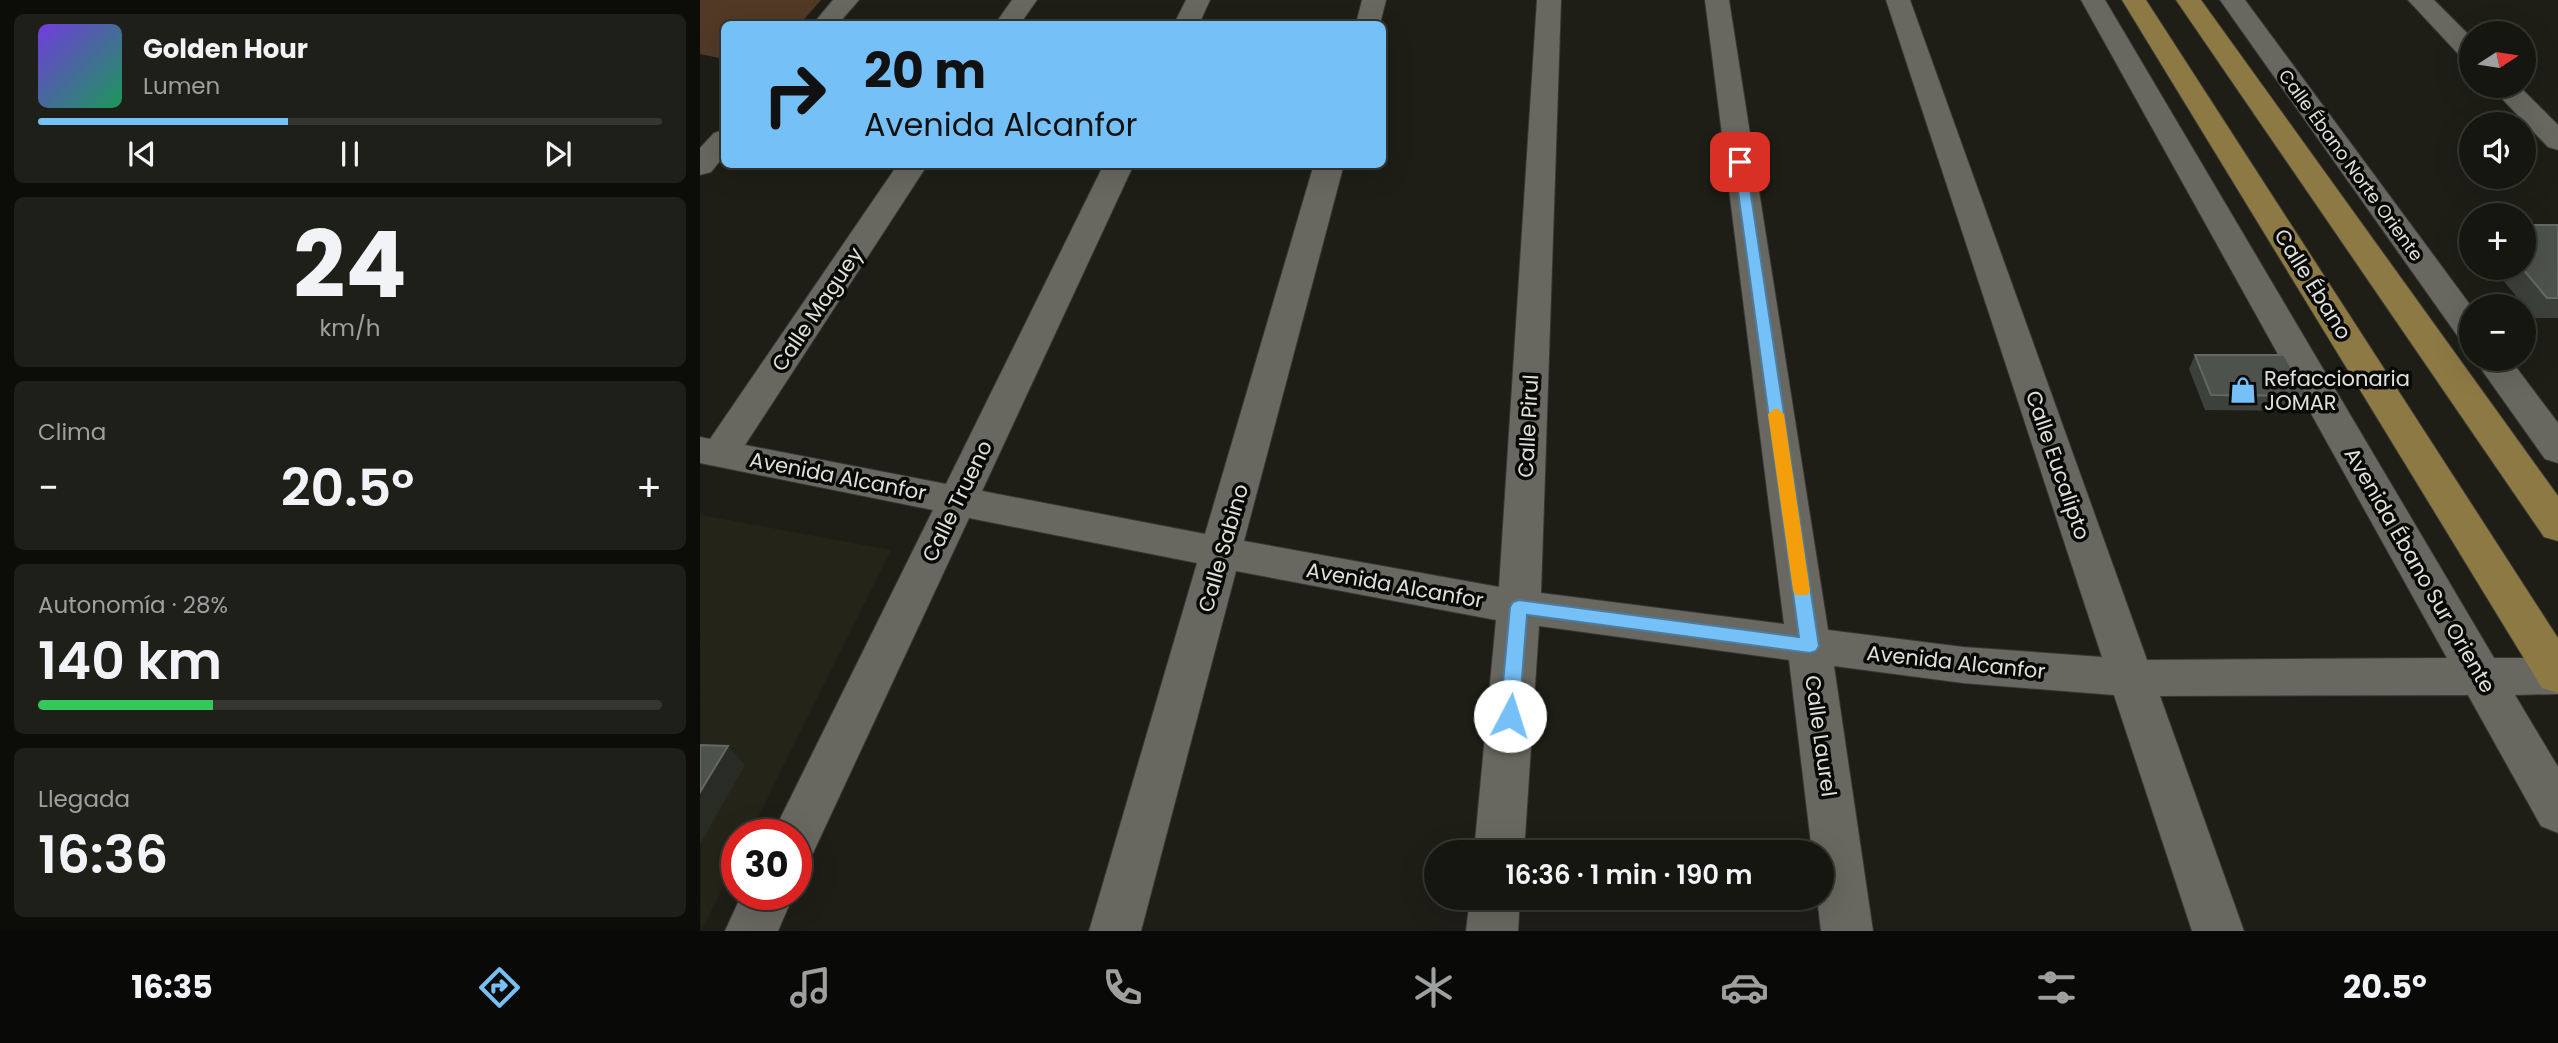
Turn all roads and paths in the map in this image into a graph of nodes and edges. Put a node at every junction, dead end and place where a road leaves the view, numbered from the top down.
1 (847, 0) edge
2 (1025, 0) edge
3 (1198, 0) edge
4 (1374, 0) edge
5 (1549, 0) edge
6 (1717, 0) edge
7 (1898, 0) edge
8 (2093, 0) edge
9 (2134, 0) edge
10 (2188, 0) edge
11 (2232, 0) edge
12 (2420, 0) edge
13 (828, 21) edge
14 (1009, 21) edge
15 (1188, 21) edge
16 (1369, 21) edge
17 (2459, 40) edge
18 (2516, 98) edge
19 (700, 119) edge
20 (721, 122) edge
21 (2558, 141) edge
22 (721, 142) edge
23 (700, 166) edge
24 (910, 168) edge
25 (1117, 168) edge
26 (1328, 168) edge
27 (2459, 313) edge
28 (2501, 371) edge
29 (2558, 450) edge
30 (710, 452) edge
31 (958, 499) junction
32 (2558, 526) edge
33 (1222, 553) junction
34 (1519, 607) junction
35 (1810, 646) junction
36 (2558, 676) edge
37 (2132, 678) junction
38 (2482, 678) junction
39 (2558, 811) edge
40 (805, 819) edge
41 (1500, 840) edge
42 (761, 910) edge
43 (1494, 910) edge
44 (751, 931) edge
45 (1115, 931) edge
46 (1492, 931) edge
47 (1847, 931) edge
48 (2218, 931) edge

1 - 13 street
2 - 14 street
3 - 15 street
4 - 16 street
5 - 34 street, Calle Pirul
6 - 35 street, Calle Laurel
7 - 37 street, Calle Eucalipto
8 - 38 street, Avenida Ébano Sur Oriente
9 - 36 main road, Calle Ébano
10 - 32 main road
11 - 27 street, Calle Ébano Norte Oriente
12 - 17 street
18 - 21 street
19 - 20 street
22 - 23 street
24 - 30 street, Calle Maguey
25 - 31 street, Calle Trueno
26 - 33 street, Calle Sabino
28 - 29 street
30 - 31 street, Avenida Alcanfor
31 - 33 street, Avenida Alcanfor
31 - 40 street, Calle Trueno
33 - 34 street, Avenida Alcanfor
33 - 45 street, Calle Sabino
34 - 35 street, Avenida Alcanfor
34 - 41 street, Calle Pirul
35 - 37 street, Avenida Alcanfor
35 - 47 street, Calle Laurel
36 - 38 street, Avenida Alcanfor
37 - 38 street, Avenida Alcanfor
37 - 48 street, Calle Eucalipto
38 - 39 street, Avenida Ébano Sur Oriente
42 - 44 street
43 - 46 street

